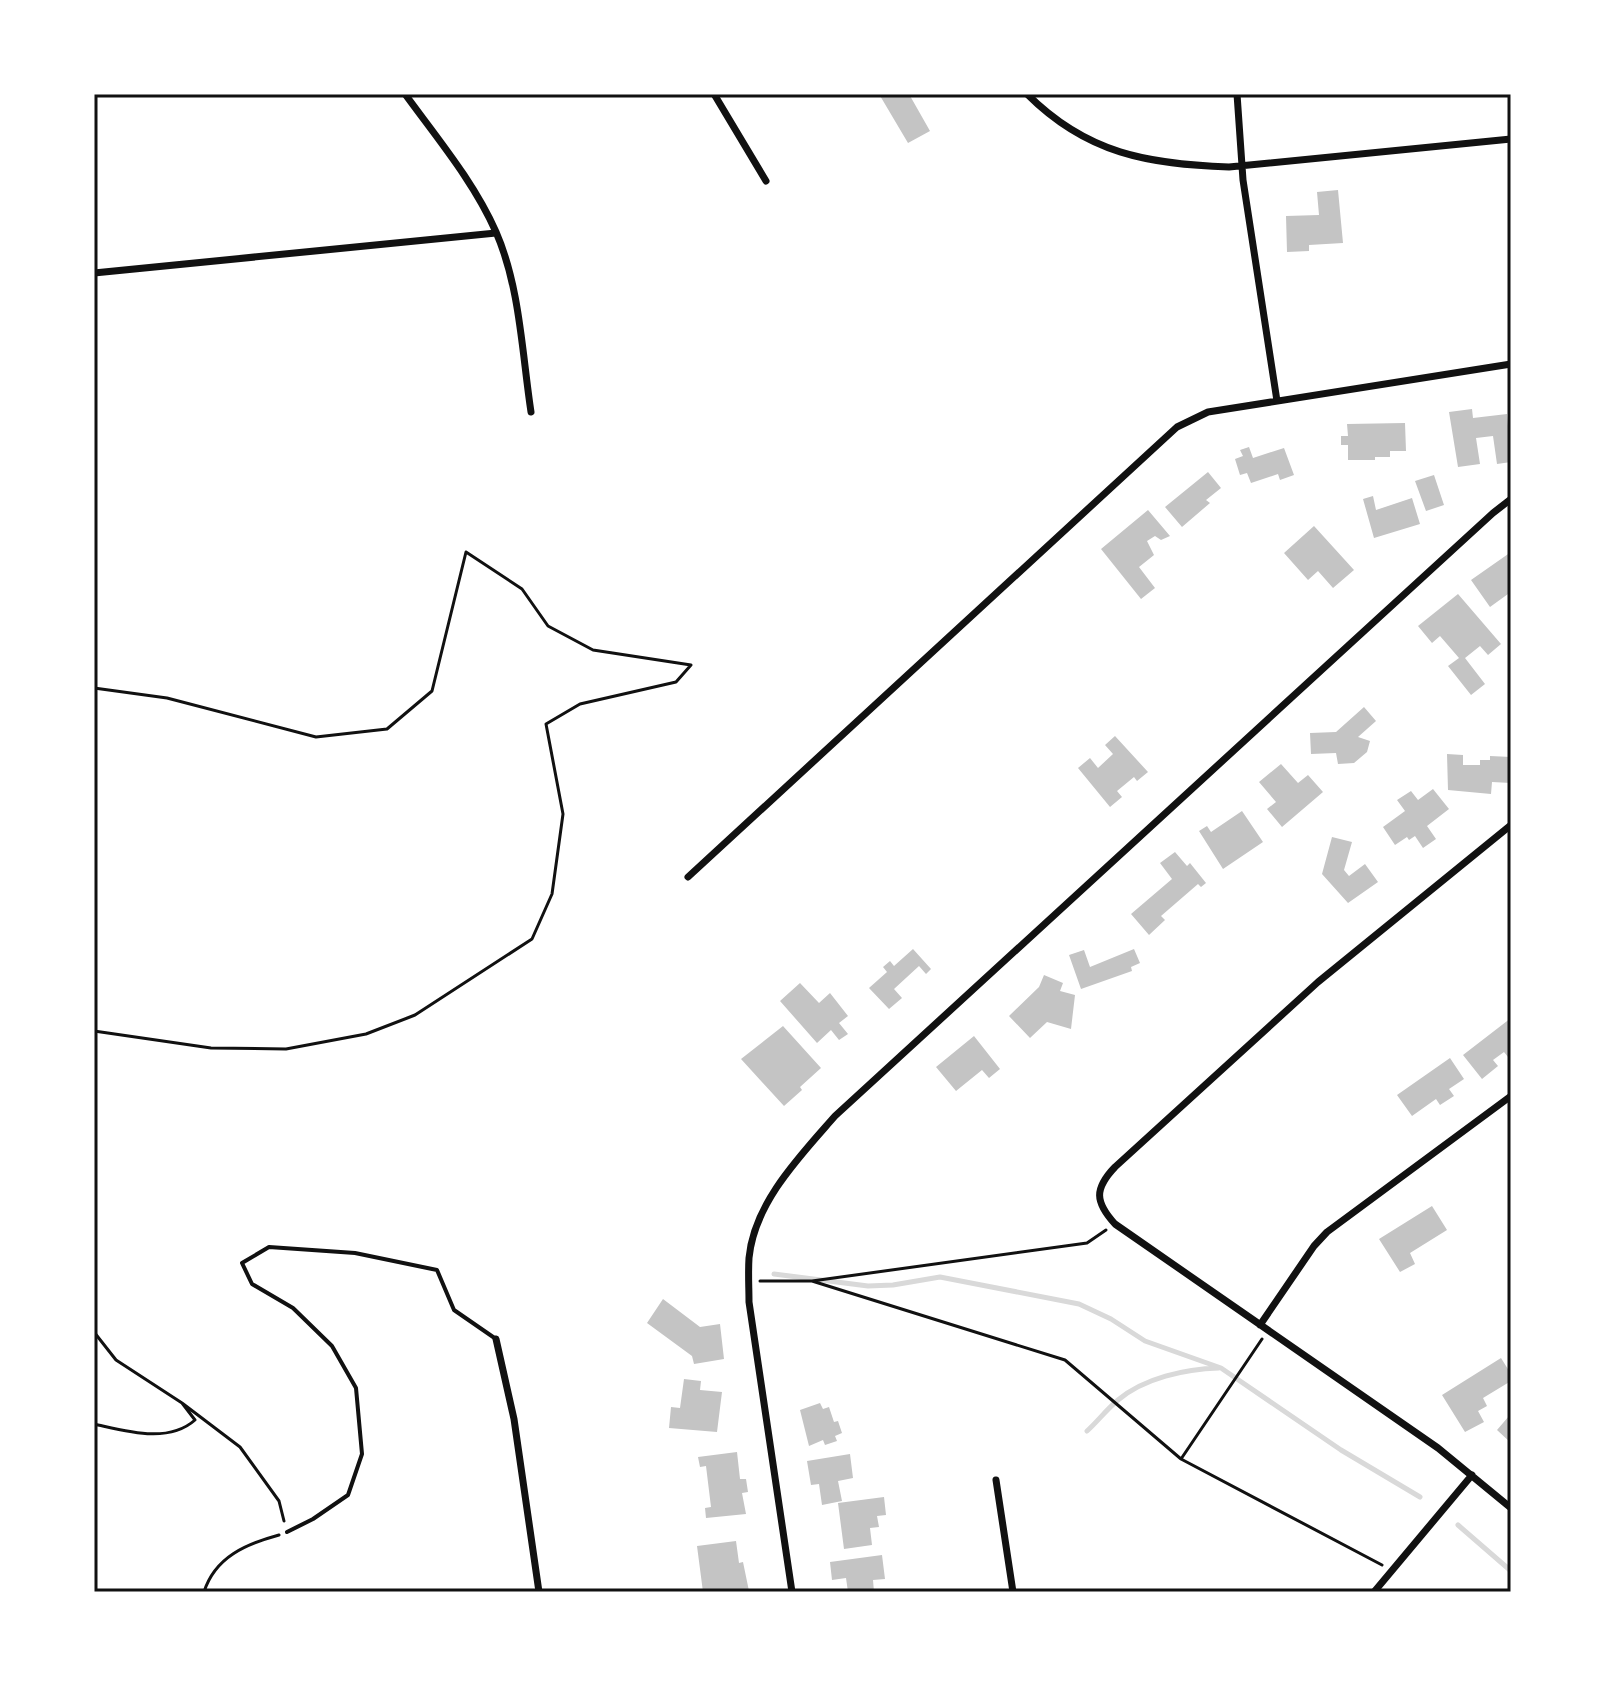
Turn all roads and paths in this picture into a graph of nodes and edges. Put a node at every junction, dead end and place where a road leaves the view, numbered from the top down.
1 (405, 94) edge
2 (714, 94) edge
3 (1027, 94) edge
4 (1237, 94) edge
5 (1511, 139) edge
6 (1243, 165) junction
7 (766, 181) dead end
8 (496, 233) junction
9 (94, 273) edge
10 (1511, 364) edge
11 (1277, 401) junction
12 (531, 412) dead end
13 (1511, 499) edge
14 (94, 688) edge
15 (1511, 825) edge
16 (688, 877) dead end
17 (94, 1031) edge
18 (1511, 1096) edge
19 (1115, 1224) junction
20 (748, 1281) junction
21 (812, 1281) junction
22 (1260, 1325) junction
23 (1268, 1330) junction
24 (94, 1332) edge
25 (496, 1339) joint
26 (182, 1403) junction
27 (94, 1424) edge
28 (1181, 1459) junction
29 (1472, 1475) junction
30 (996, 1480) dead end
31 (1511, 1508) edge
32 (287, 1532) junction
33 (1393, 1571) junction
34 (204, 1592) edge
35 (539, 1592) edge
36 (792, 1592) edge
37 (1013, 1592) edge
38 (1374, 1592) edge

1 - 8 street
2 - 7 street
3 - 6 street
4 - 6 street
5 - 6 street
6 - 11 street
8 - 9 street
8 - 12 street
10 - 11 street
11 - 16 street
13 - 20 street
14 - 17 path
15 - 19 street
18 - 22 street
19 - 21 path
19 - 22 street
20 - 21 path
20 - 36 street
21 - 28 path
22 - 23 street
23 - 28 path
23 - 29 street
24 - 26 path
25 - 32 lane
25 - 35 street
26 - 27 path
26 - 32 path
28 - 33 path
29 - 31 street
29 - 33 street
30 - 37 street
32 - 34 path
33 - 38 street

